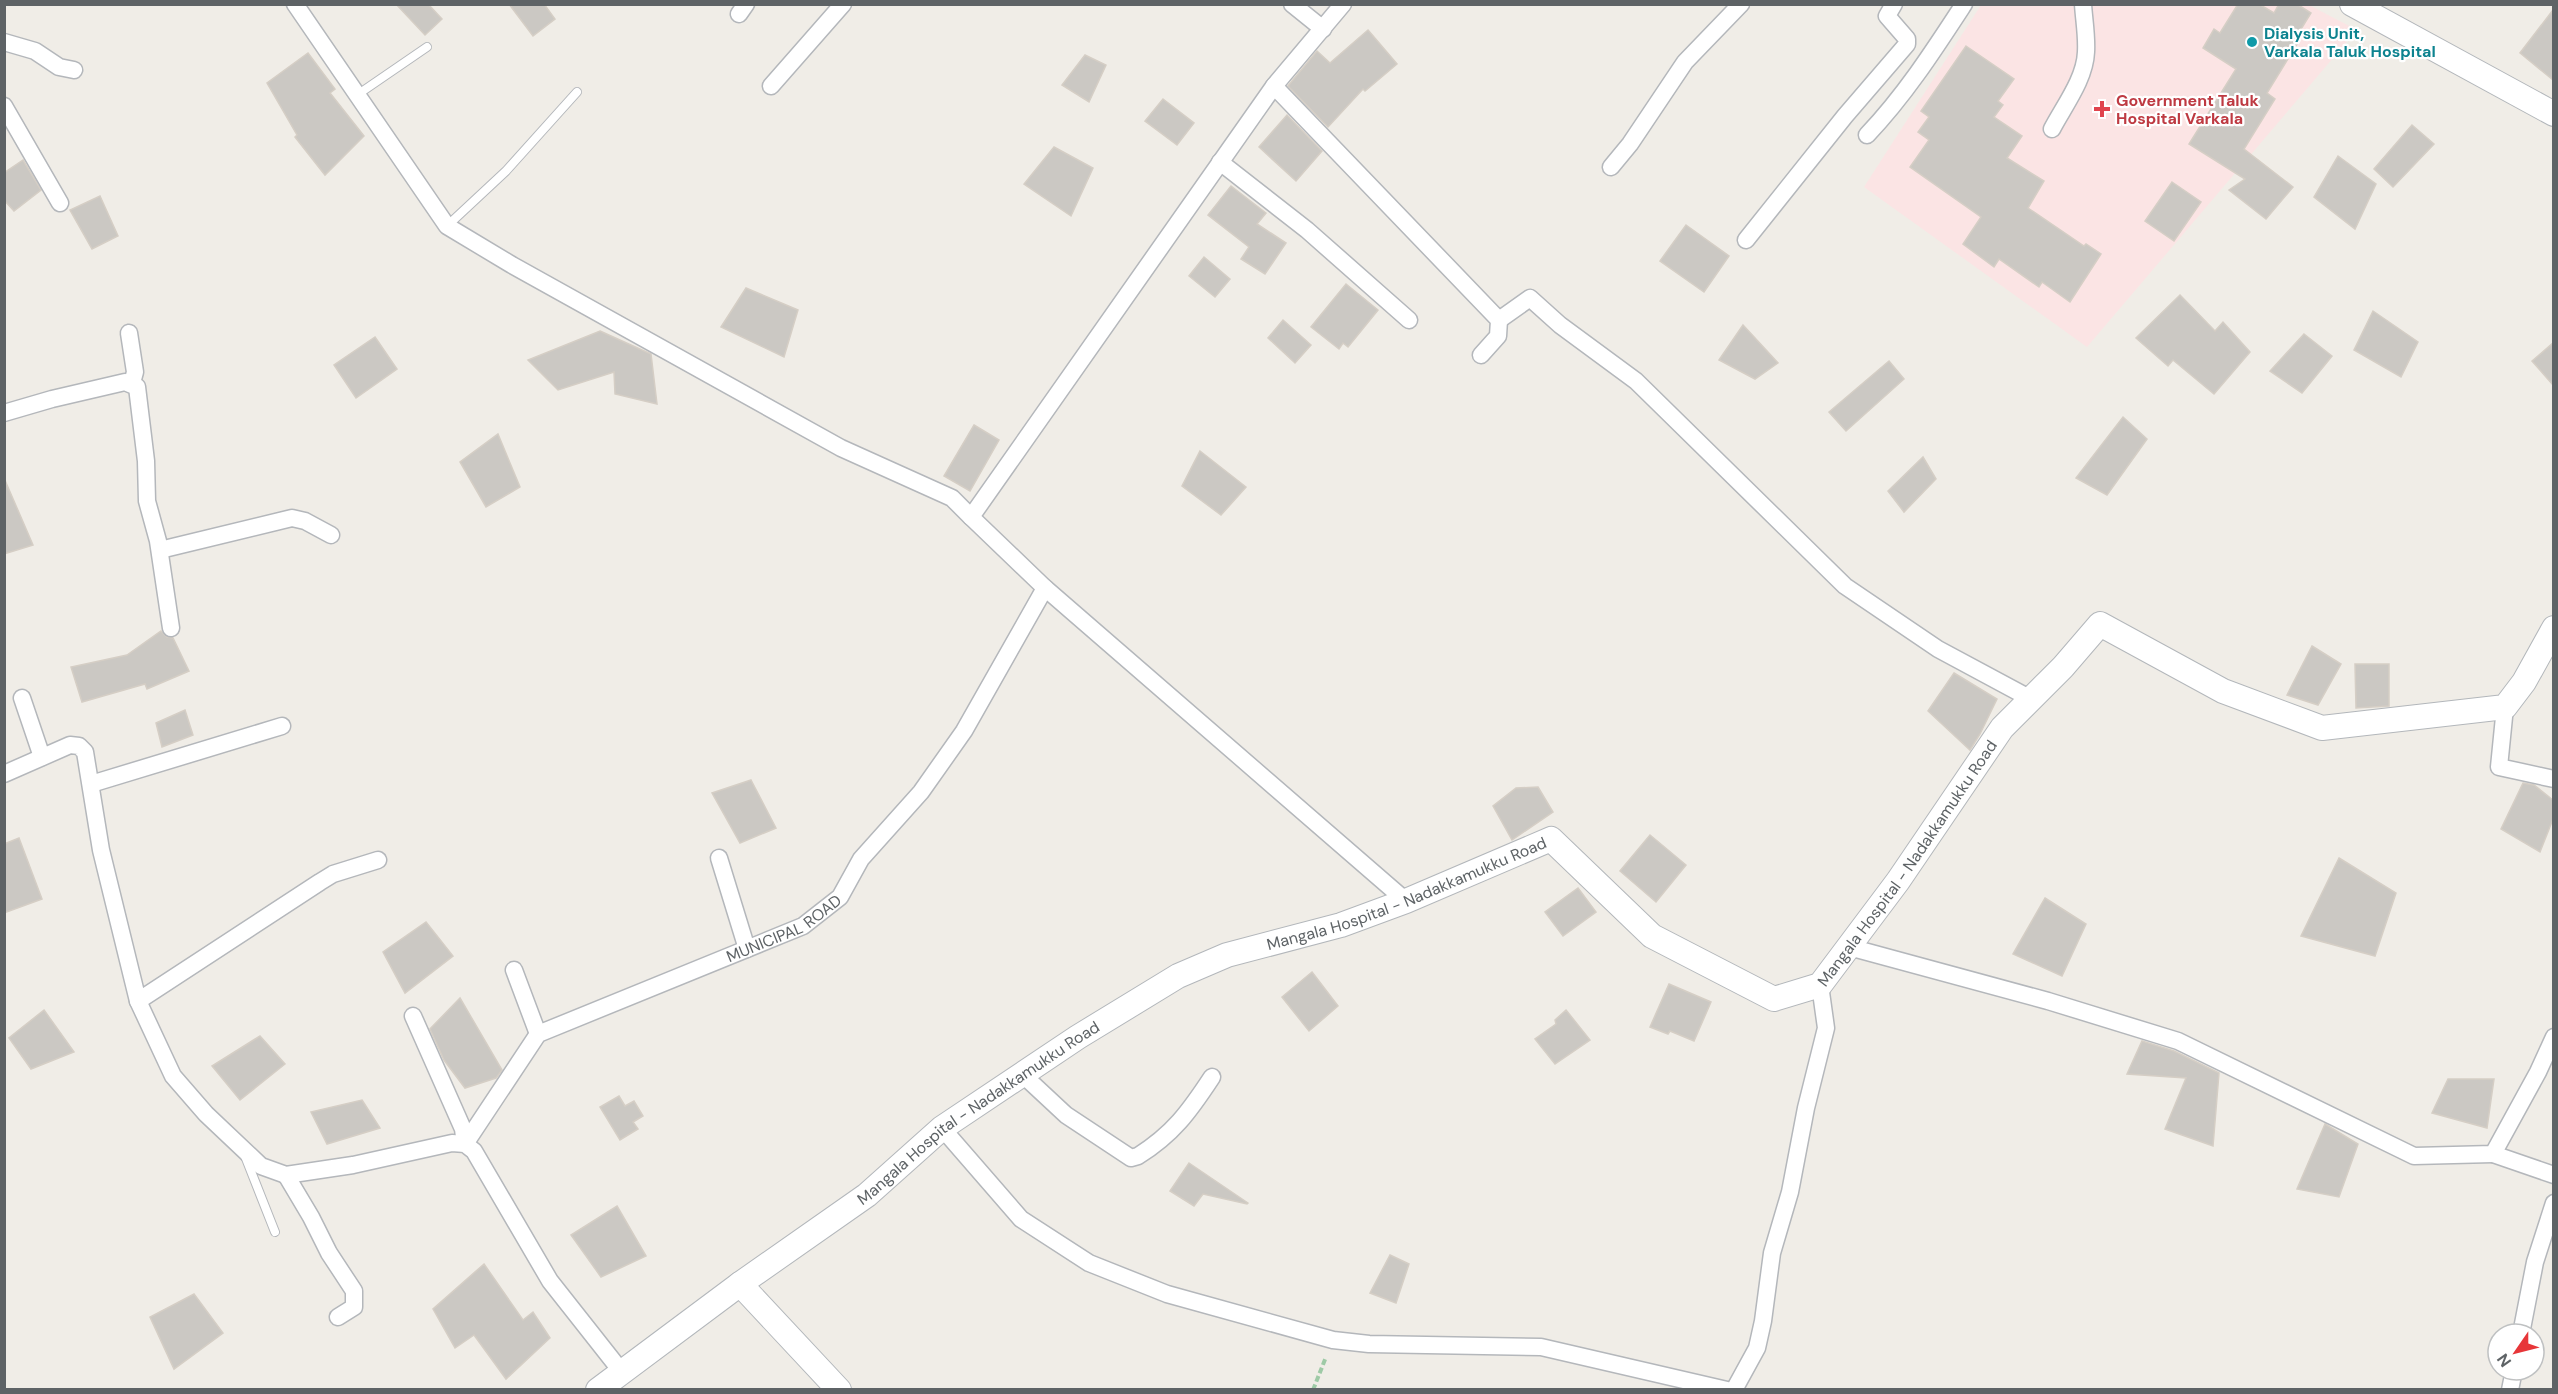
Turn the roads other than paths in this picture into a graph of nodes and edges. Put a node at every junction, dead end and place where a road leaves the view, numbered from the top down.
1 (295, 4) edge
2 (843, 4) edge
3 (1292, 4) edge
4 (1344, 4) edge
5 (1741, 4) edge
6 (1894, 4) edge
7 (1964, 4) edge
8 (2083, 4) edge
9 (2352, 4) edge
10 (1323, 29) junction
11 (4, 42) edge
12 (427, 47) dead end
13 (74, 70) dead end
14 (771, 86) dead end
15 (1274, 86) junction
16 (577, 92) dead end
17 (357, 95) junction
18 (4, 106) edge
19 (2553, 114) edge
20 (2052, 129) dead end
21 (1867, 135) dead end
22 (1220, 162) junction
23 (1611, 167) dead end
24 (60, 203) dead end
25 (447, 226) junction
26 (1746, 240) dead end
27 (1409, 320) dead end
28 (1499, 320) junction
29 (129, 333) dead end
30 (1481, 355) dead end
31 (132, 383) junction
32 (4, 412) edge
33 (971, 516) junction
34 (331, 535) dead end
35 (160, 550) junction
36 (1045, 588) junction
37 (171, 628) dead end
38 (2553, 628) edge
39 (22, 698) dead end
40 (2031, 699) junction
41 (2505, 707) junction
42 (282, 726) dead end
43 (42, 757) junction
44 (4, 774) edge
45 (2553, 779) edge
46 (91, 784) junction
47 (718, 858) dead end
48 (378, 860) dead end
49 (1406, 901) junction
50 (1848, 947) junction
51 (747, 949) junction
52 (514, 970) dead end
53 (1820, 985) junction
54 (138, 1001) junction
55 (413, 1016) dead end
56 (538, 1034) junction
57 (2553, 1037) edge
58 (1022, 1074) junction
59 (1212, 1077) dead end
60 (942, 1128) junction
61 (465, 1144) junction
62 (242, 1147) junction
63 (2493, 1154) junction
64 (286, 1175) junction
65 (2553, 1175) edge
66 (2553, 1203) edge
67 (275, 1232) dead end
68 (740, 1284) junction
69 (338, 1317) dead end
70 (2523, 1322) edge
71 (621, 1371) junction
72 (598, 1389) edge
73 (839, 1389) edge
74 (1727, 1389) edge
75 (1734, 1389) edge

1 - 17 street
2 - 14 street
3 - 10 street
4 - 10 street
5 - 23 street
6 - 26 street
7 - 21 street
8 - 20 street
9 - 19 main road
10 - 15 street
11 - 13 street
12 - 17 lane
15 - 22 street
15 - 28 street
16 - 25 lane
17 - 25 street
18 - 24 street
22 - 27 street
22 - 33 street
25 - 33 street
28 - 30 street
28 - 40 street
29 - 31 street
31 - 32 street
31 - 35 street
33 - 36 street
34 - 35 street
35 - 37 street
36 - 49 street
36 - 51 street, MUNICIPAL ROAD
38 - 41 main road
39 - 43 street
40 - 41 main road, Mangala Hospital - Nadakkamukku Road
40 - 50 main road, Mangala Hospital - Nadakkamukku Road
41 - 45 street
42 - 46 street
43 - 44 street
43 - 46 street
46 - 54 street
47 - 51 street
48 - 54 street
49 - 53 main road, Mangala Hospital - Nadakkamukku Road
49 - 58 main road, Mangala Hospital - Nadakkamukku Road
50 - 53 main road, Mangala Hospital - Nadakkamukku Road
50 - 63 street
51 - 56 street, MUNICIPAL ROAD
52 - 56 street
53 - 75 street
54 - 62 street
55 - 61 street
56 - 61 street
57 - 63 street
58 - 59 street
58 - 60 main road, Mangala Hospital - Nadakkamukku Road
60 - 68 main road, Mangala Hospital - Nadakkamukku Road
60 - 74 street
61 - 64 street
61 - 71 street
62 - 64 street
62 - 67 lane
63 - 65 street
64 - 69 street
66 - 70 street
68 - 71 main road, Mangala Hospital - Nadakkamukku Road
68 - 73 main road
71 - 72 main road, Mangala Hospital - Nadakkamukku Road

